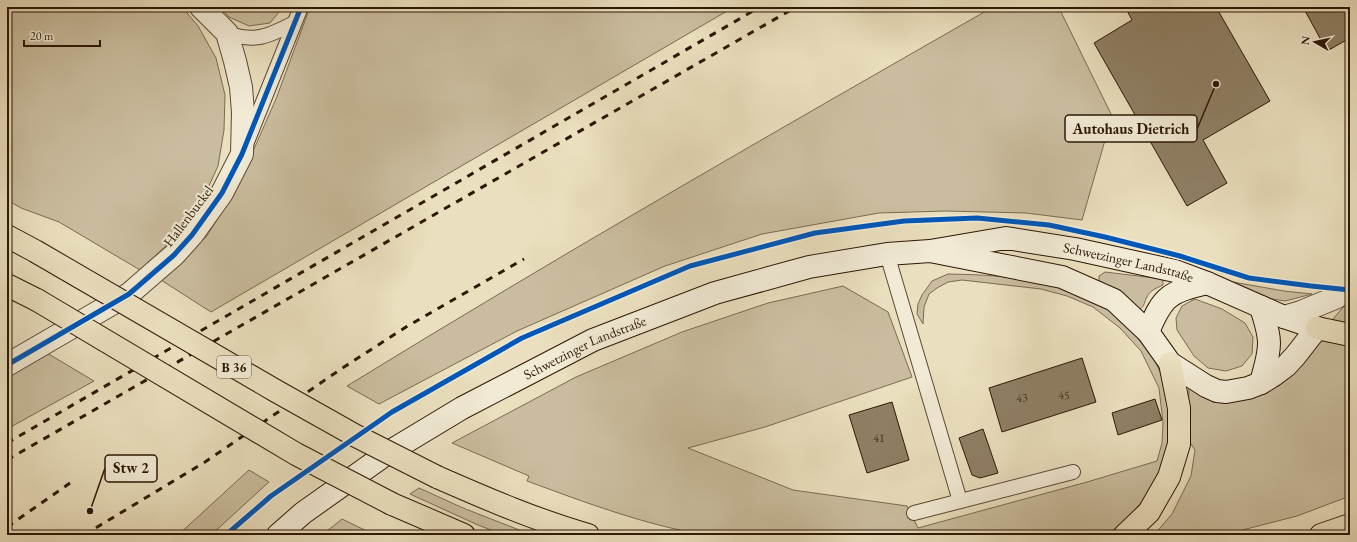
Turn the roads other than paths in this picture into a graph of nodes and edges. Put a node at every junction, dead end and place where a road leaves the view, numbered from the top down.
1 (201, 7) edge
2 (301, 7) edge
3 (294, 23) junction
4 (226, 33) junction
5 (242, 154) junction
6 (7, 236) edge
7 (930, 251) junction
8 (887, 254) junction
9 (1207, 283) junction
10 (7, 284) edge
11 (1343, 291) edge
12 (7, 295) edge
13 (37, 300) junction
14 (1261, 307) junction
15 (1284, 317) junction
16 (1317, 328) junction
17 (1148, 332) junction
18 (1350, 335) edge
19 (1170, 363) junction
20 (7, 365) edge
21 (1261, 383) junction
22 (1073, 472) dead end
23 (960, 501) junction
24 (914, 513) dead end
25 (1350, 525) edge
26 (278, 535) edge
27 (464, 535) edge
28 (588, 535) edge
29 (1125, 535) edge
30 (1321, 535) edge

1 - 4 main road
2 - 3 lane, Hallenbuckel
3 - 4 lane
3 - 5 lane, Hallenbuckel
4 - 5 main road, Hallenbuckel
5 - 20 main road, Hallenbuckel
6 - 28 highway, B 36, bridge
7 - 8 main road, Schwetzinger Landstraße
7 - 9 main road, Schwetzinger Landstraße
7 - 17 main road, Schwetzinger Landstraße
8 - 23 lane
8 - 26 main road, Schwetzinger Landstraße
9 - 14 main road, Schwetzinger Landstraße
9 - 17 main road
10 - 13 highway
11 - 15 main road
11 - 16 main road
12 - 13 highway
13 - 27 highway, bridge
14 - 15 main road, Schwetzinger Landstraße
14 - 21 main road
15 - 16 main road, Schwetzinger Landstraße
16 - 18 highway
16 - 21 main road
17 - 19 main road, Schwetzinger Landstraße
19 - 21 main road
19 - 29 highway
22 - 23 lane
23 - 24 lane
25 - 30 highway

